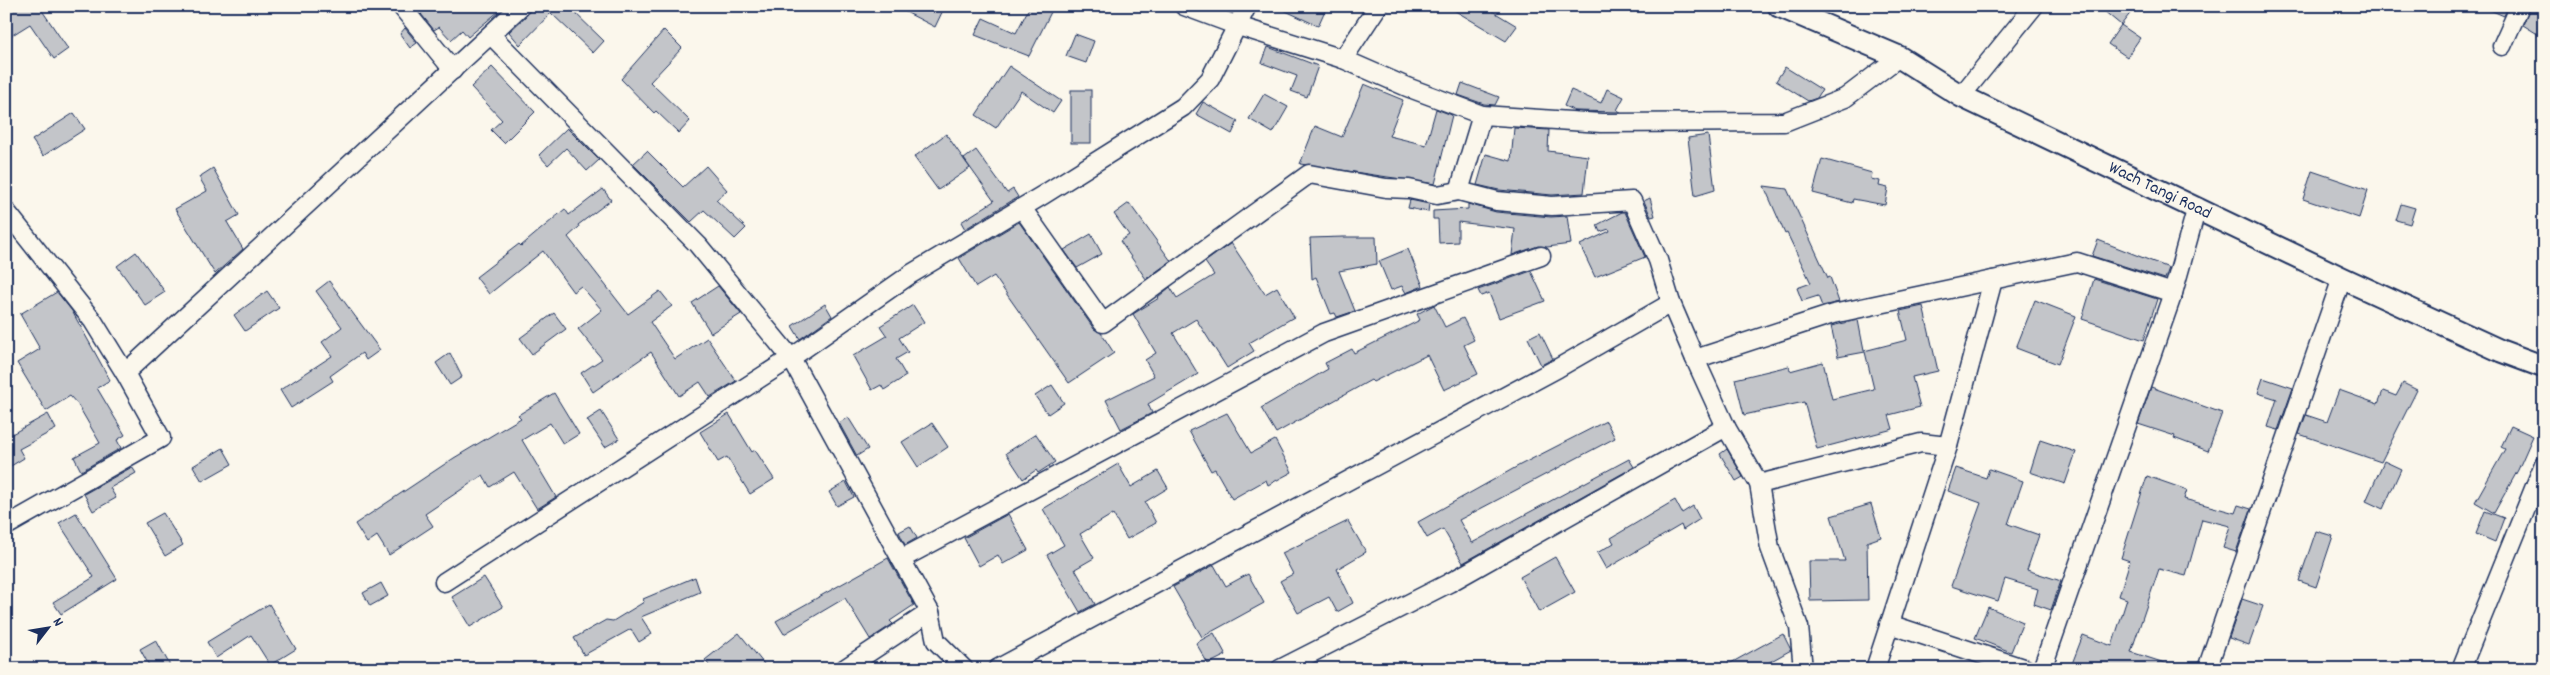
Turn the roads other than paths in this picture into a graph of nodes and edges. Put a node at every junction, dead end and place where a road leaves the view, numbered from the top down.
1 (401, 6) edge
2 (521, 6) edge
3 (1184, 6) edge
4 (1247, 6) edge
5 (1378, 6) edge
6 (2034, 6) edge
7 (2520, 6) edge
8 (1793, 9) edge
9 (1238, 26) junction
10 (491, 35) junction
11 (2502, 46) dead end
12 (1900, 57) junction
13 (1343, 59) junction
14 (453, 70) junction
15 (1961, 96) junction
16 (1482, 115) junction
17 (1459, 192) junction
18 (2197, 207) junction
19 (1022, 208) junction
20 (6, 211) edge
21 (1541, 256) dead end
22 (2342, 278) junction
23 (1993, 280) junction
24 (2173, 293) junction
25 (1671, 303) junction
26 (791, 358) junction
27 (1696, 359) junction
28 (2544, 367) edge
29 (125, 373) junction
30 (1726, 427) junction
31 (1948, 446) junction
32 (2544, 464) edge
33 (1759, 484) junction
34 (6, 526) edge
35 (901, 559) junction
36 (444, 582) dead end
37 (930, 612) junction
38 (1890, 624) junction
39 (844, 669) edge
40 (964, 669) edge
41 (997, 669) edge
42 (1280, 669) edge
43 (1802, 669) edge
44 (1875, 669) edge
45 (2026, 669) edge
46 (2042, 669) edge
47 (2208, 669) edge
48 (2461, 669) edge

1 - 14 street
2 - 10 street
3 - 9 street
4 - 9 street
5 - 13 street
6 - 15 street
7 - 11 street
8 - 12 main road, Wach Tangi Road
9 - 13 street
9 - 19 street
10 - 14 street
10 - 26 street
12 - 15 main road, Wach Tangi Road
12 - 16 street
13 - 16 street
14 - 29 street
15 - 18 main road, Wach Tangi Road
16 - 17 street
17 - 19 street
17 - 25 street
18 - 22 main road, Wach Tangi Road
18 - 24 street
19 - 26 street
20 - 29 street
21 - 35 street
22 - 28 main road, Wach Tangi Road
22 - 47 street
23 - 24 street
23 - 27 street
23 - 31 street
24 - 46 street
25 - 27 street
25 - 41 street
26 - 35 street
26 - 36 street
27 - 30 street
29 - 34 street
30 - 33 street
30 - 42 street
31 - 33 street
31 - 38 street
32 - 48 street
33 - 43 street
35 - 37 street
37 - 39 street
37 - 40 street
38 - 44 street
38 - 45 street

